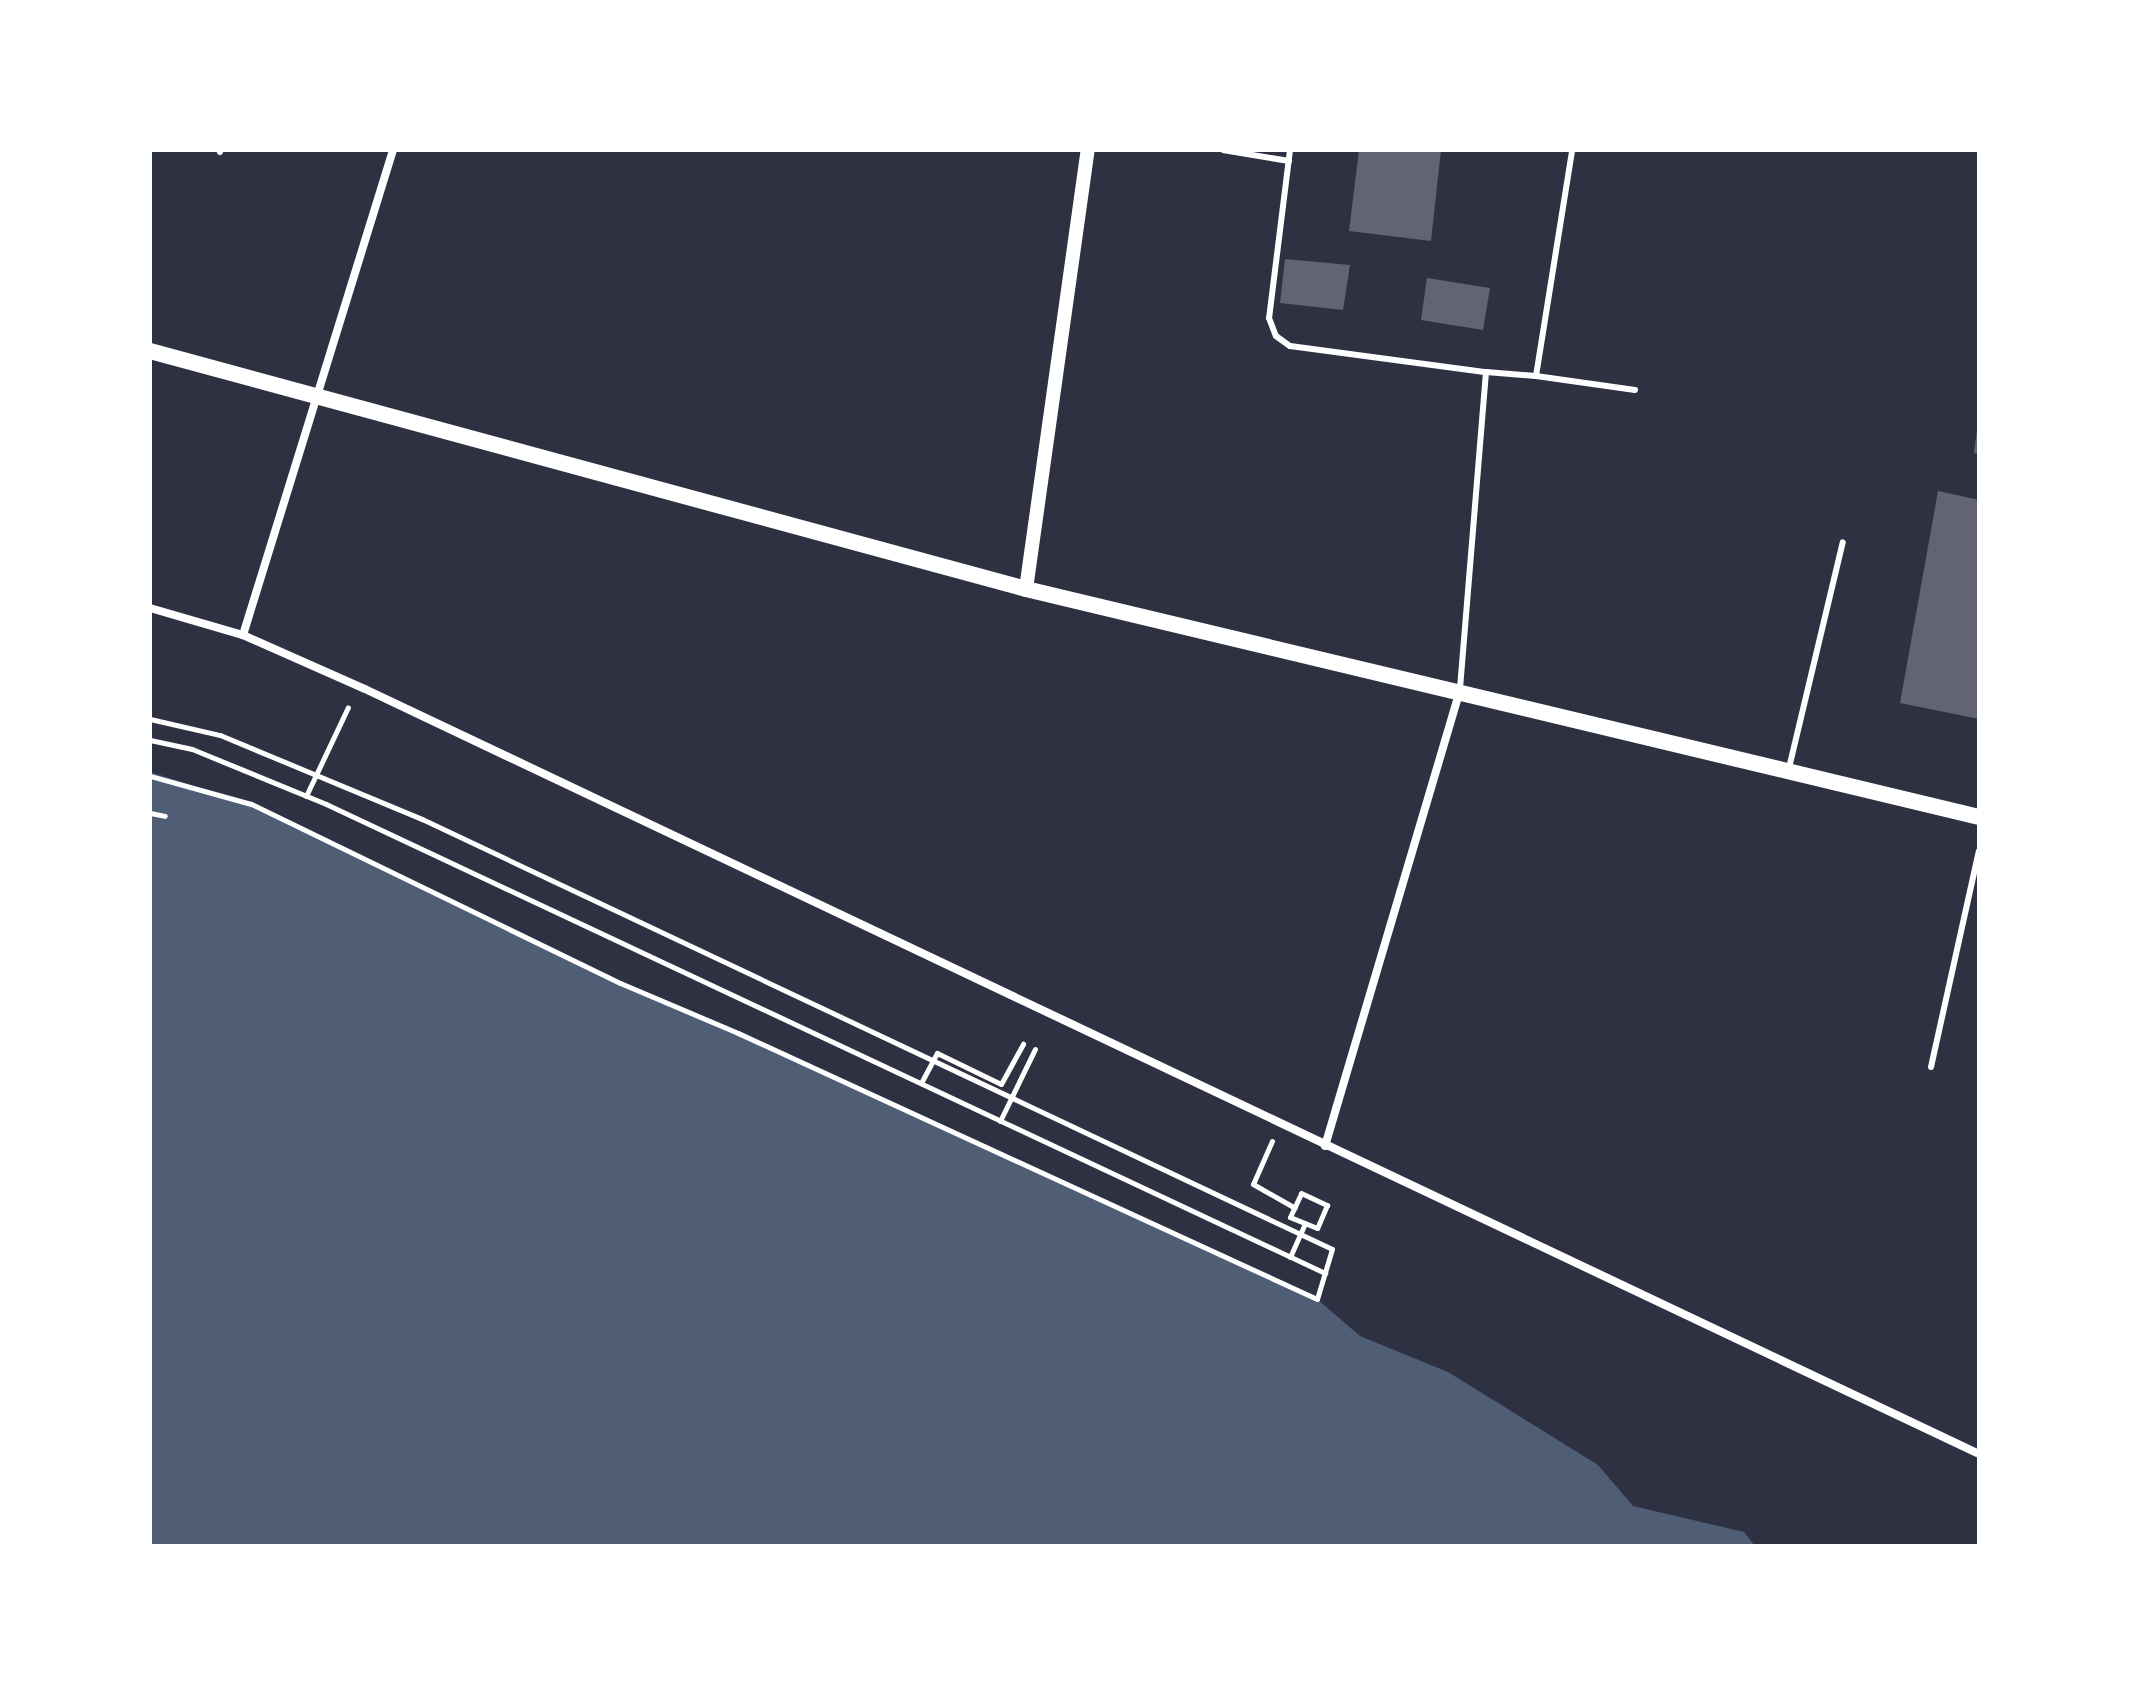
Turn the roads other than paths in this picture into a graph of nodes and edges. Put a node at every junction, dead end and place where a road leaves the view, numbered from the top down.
1 (393, 150) edge
2 (1088, 150) edge
3 (1223, 150) edge
4 (1290, 150) edge
5 (1572, 150) edge
6 (1289, 161) junction
7 (150, 351) edge
8 (1486, 372) junction
9 (1536, 376) junction
10 (1635, 390) dead end
11 (316, 396) junction
12 (1843, 542) dead end
13 (1026, 589) junction
14 (150, 608) edge
15 (243, 635) junction
16 (1459, 693) junction
17 (1788, 772) junction
18 (1979, 817) edge
19 (1979, 851) edge
20 (1931, 1067) dead end
21 (1325, 1146) junction
22 (1979, 1454) edge

1 - 11 street
2 - 13 street
3 - 6 lane
4 - 6 lane
5 - 9 lane
6 - 8 lane
7 - 11 main road
8 - 9 lane
8 - 16 lane
9 - 10 lane
11 - 13 main road
11 - 15 street
12 - 17 lane
13 - 16 main road
14 - 15 street
15 - 21 street
16 - 17 main road
16 - 21 street
17 - 18 main road
19 - 20 lane
21 - 22 street

